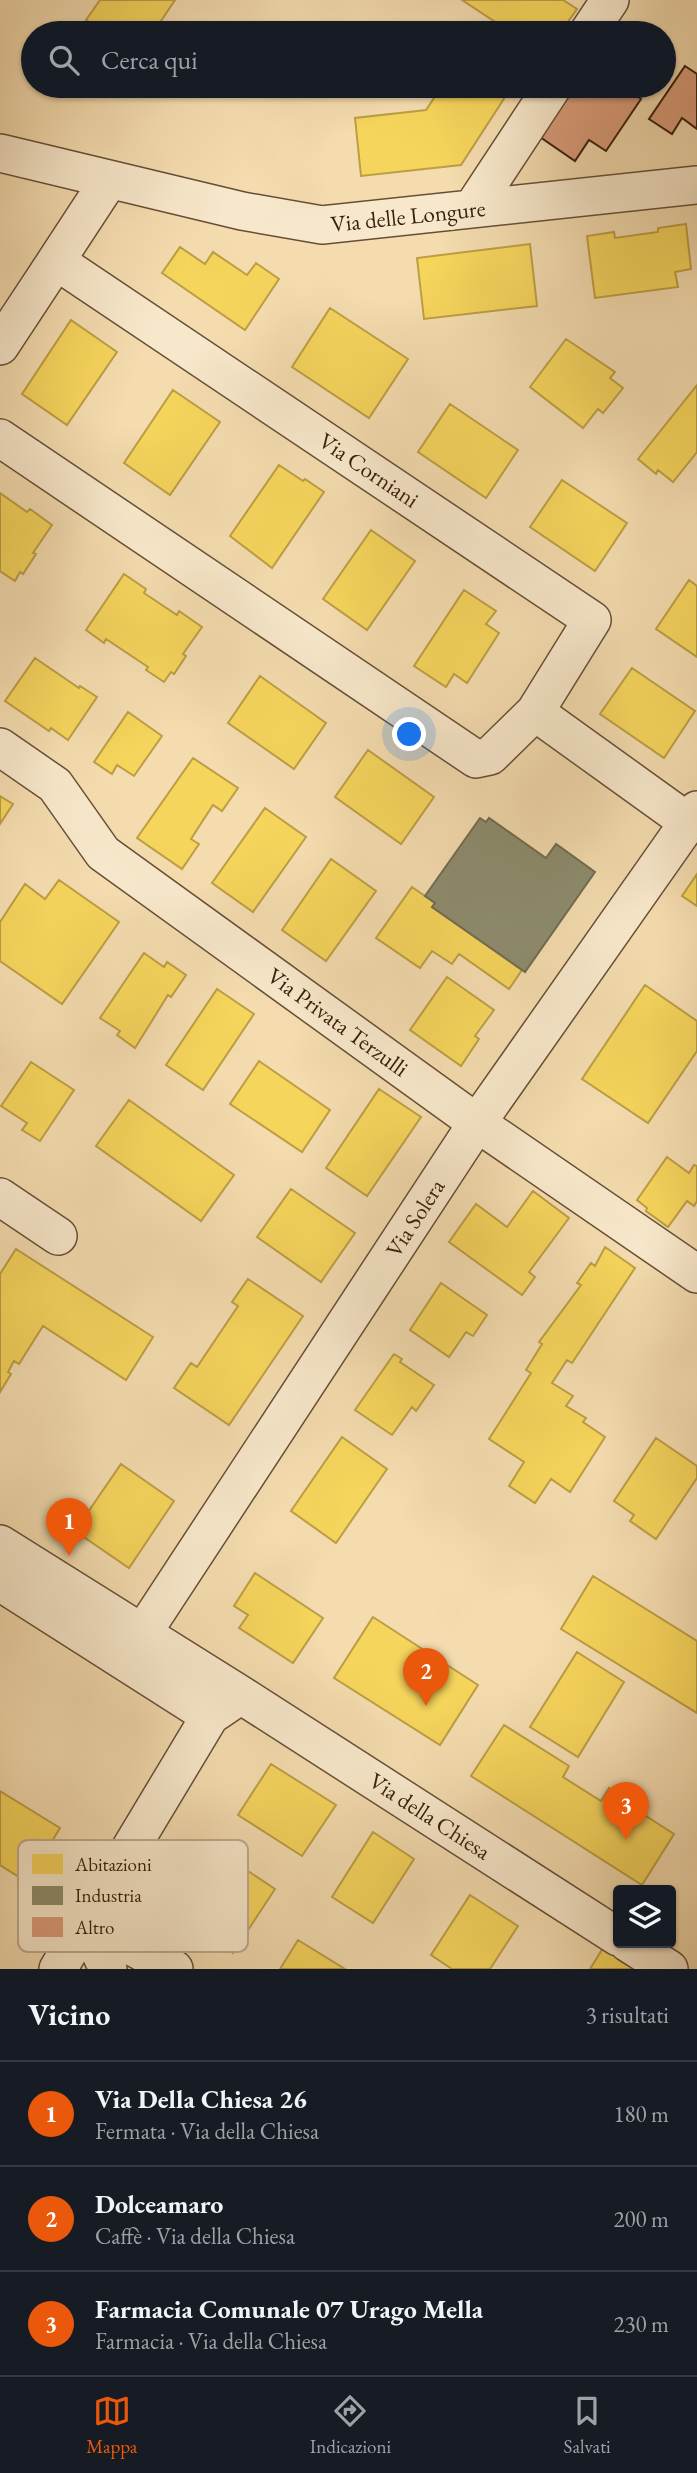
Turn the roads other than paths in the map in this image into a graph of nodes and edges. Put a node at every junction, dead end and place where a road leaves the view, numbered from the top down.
1 (610, 0) edge
2 (596, 21) edge
3 (545, 98) edge
4 (0, 153) edge
5 (109, 180) junction
6 (697, 186) edge
7 (472, 209) junction
8 (56, 261) junction
9 (0, 346) edge
10 (0, 438) edge
11 (535, 712) junction
12 (0, 747) edge
13 (693, 816) edge
14 (477, 1123) junction
15 (0, 1197) edge
16 (58, 1236) dead end
17 (697, 1274) edge
18 (0, 1544) edge
19 (0, 1582) edge
20 (142, 1634) junction
21 (241, 1695) junction
22 (210, 1716) junction
23 (135, 1840) edge
24 (613, 1934) edge
25 (636, 1948) edge
26 (68, 1952) edge
27 (100, 1952) edge
28 (142, 1952) edge
29 (58, 1969) edge
30 (108, 1969) edge
31 (174, 1969) edge
32 (668, 1969) edge

1 - 2 street
3 - 7 street
4 - 5 street, Via delle Longure
5 - 7 street, Via delle Longure
5 - 8 street
6 - 7 street, Via delle Longure
8 - 9 street
8 - 11 street, Via Corniani
10 - 11 street, Via Corniani
11 - 13 street
12 - 14 street, Via Privata Terzulli
13 - 14 street, Via Solera
14 - 17 street, Via Privata Terzulli
14 - 20 street, Via Solera
15 - 16 street
18 - 20 street, Via della Chiesa
19 - 22 street
20 - 21 street, Via della Chiesa
21 - 22 street
21 - 24 street, Via della Chiesa
22 - 23 street
25 - 32 street
26 - 29 street
27 - 30 street
28 - 31 street

